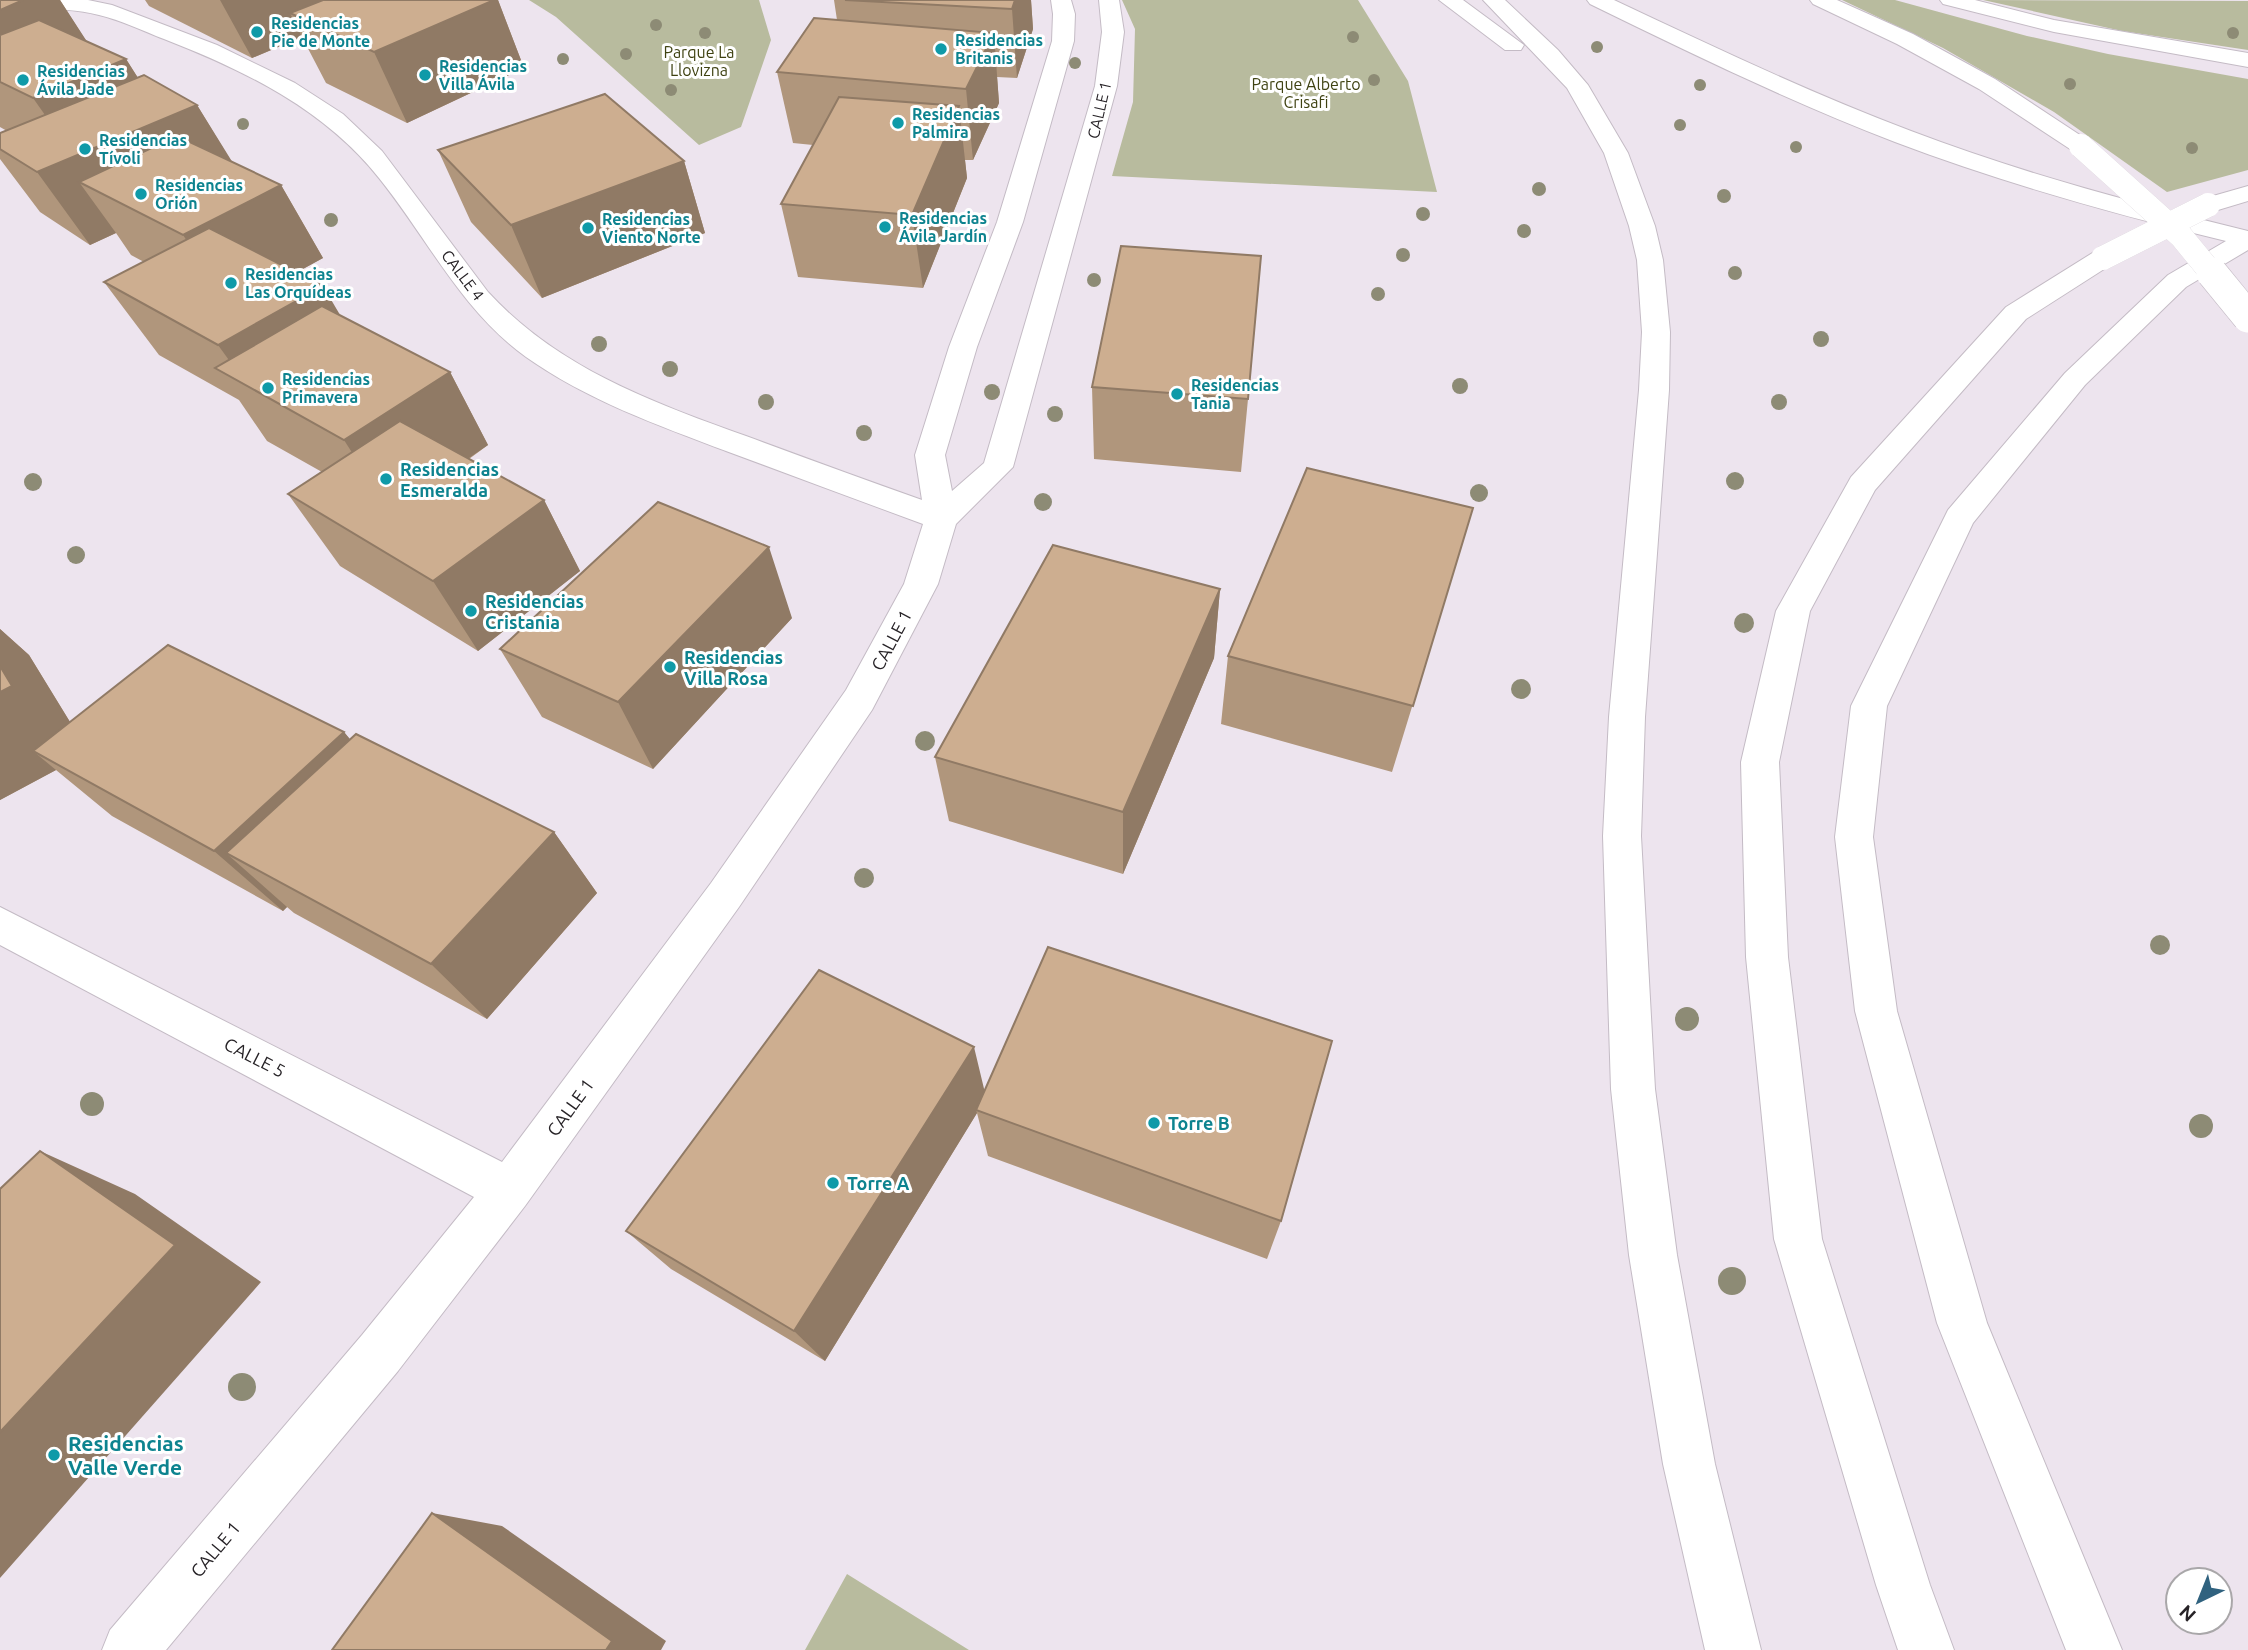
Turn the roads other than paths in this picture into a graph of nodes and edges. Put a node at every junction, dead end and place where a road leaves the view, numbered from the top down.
1 (1060, 0) edge
2 (1109, 0) edge
3 (1449, 0) edge
4 (1493, 0) edge
5 (1597, 0) edge
6 (1819, 0) edge
7 (1950, 0) edge
8 (18, 4) edge
9 (2248, 60) edge
10 (1587, 104) junction
11 (2248, 193) edge
12 (1039, 226) junction
13 (2248, 239) edge
14 (2248, 317) edge
15 (941, 519) junction
16 (0, 925) edge
17 (509, 1190) junction
18 (130, 1650) edge
19 (1733, 1650) edge
20 (1926, 1650) edge
21 (2094, 1650) edge

1 - 12 main road, CALLE 1
2 - 12 main road, CALLE 1
3 - 10 main road
4 - 10 main road
5 - 13 main road
6 - 14 main road, bridge
7 - 9 main road
8 - 15 main road, CALLE 4
10 - 19 main road
11 - 20 main road, bridge
12 - 15 main road, CALLE 1
12 - 15 main road, CALLE 1
13 - 21 main road
15 - 17 main road, CALLE 1
16 - 17 main road, CALLE 5
17 - 18 main road, CALLE 1

